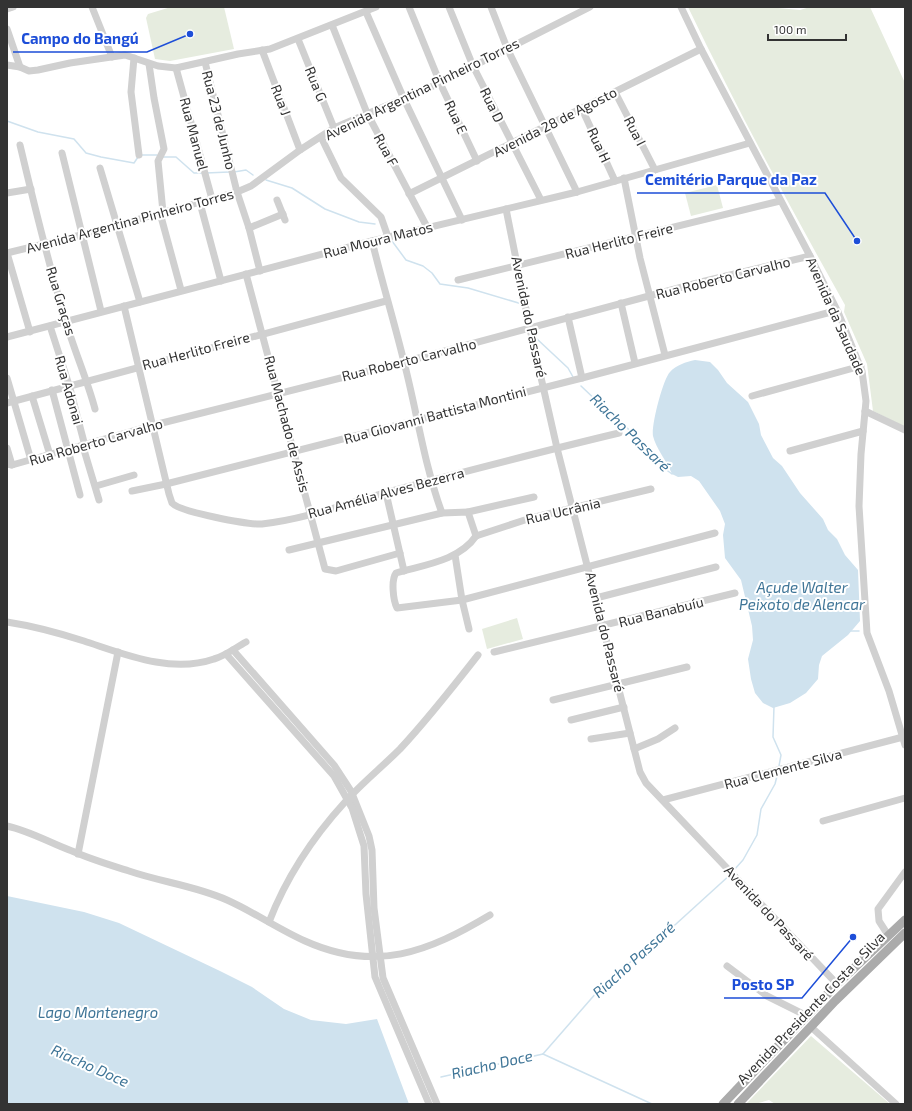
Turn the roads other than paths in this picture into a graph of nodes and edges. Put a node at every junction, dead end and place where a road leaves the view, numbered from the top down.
1 (13, 7) edge
2 (92, 7) edge
3 (409, 7) edge
4 (449, 7) edge
5 (491, 7) edge
6 (590, 7) edge
7 (681, 7) edge
8 (7, 9) edge
9 (371, 9) edge
10 (332, 25) junction
11 (7, 29) edge
12 (298, 40) junction
13 (507, 48) junction
14 (701, 49) junction
15 (262, 50) junction
16 (112, 57) junction
17 (134, 58) junction
18 (205, 62) junction
19 (149, 64) junction
20 (7, 65) edge
21 (473, 66) junction
22 (20, 67) junction
23 (176, 68) junction
24 (440, 83) junction
25 (615, 92) junction
26 (404, 99) junction
27 (582, 109) junction
28 (367, 113) junction
29 (334, 128) junction
30 (545, 128) junction
31 (321, 137) junction
32 (750, 143) junction
33 (511, 144) junction
34 (20, 146) dead end
35 (300, 150) junction
36 (62, 153) dead end
37 (138, 155) dead end
38 (477, 161) junction
39 (100, 168) dead end
40 (655, 170) junction
41 (442, 177) junction
42 (624, 178) junction
43 (615, 181) junction
44 (31, 189) junction
45 (237, 192) junction
46 (577, 192) junction
47 (7, 193) edge
48 (409, 194) junction
49 (212, 200) junction
50 (277, 200) dead end
51 (541, 200) junction
52 (780, 201) junction
53 (200, 203) junction
54 (506, 209) junction
55 (161, 213) junction
56 (462, 220) junction
57 (116, 225) junction
58 (427, 227) junction
59 (249, 228) junction
60 (81, 235) junction
61 (388, 237) junction
62 (637, 237) junction
63 (372, 241) junction
64 (44, 244) junction
65 (7, 253) edge
66 (810, 256) junction
67 (517, 265) junction
68 (260, 271) junction
69 (246, 274) junction
70 (458, 280) dead end
71 (221, 281) junction
72 (181, 290) junction
73 (651, 296) junction
74 (386, 301) junction
75 (140, 302) junction
76 (621, 303) junction
77 (124, 306) junction
78 (835, 310) junction
79 (101, 311) junction
80 (568, 317) junction
81 (66, 321) junction
82 (50, 326) junction
83 (530, 329) junction
84 (30, 332) junction
85 (262, 333) junction
86 (7, 337) edge
87 (665, 355) junction
88 (404, 362) junction
89 (635, 363) junction
90 (139, 366) junction
91 (861, 366) junction
92 (7, 378) edge
93 (582, 378) junction
94 (87, 380) junction
95 (69, 385) junction
96 (544, 387) junction
97 (52, 390) junction
98 (278, 393) junction
99 (32, 396) junction
100 (752, 396) dead end
101 (10, 402) edge
102 (95, 409) dead end
103 (865, 411) junction
104 (417, 420) junction
105 (154, 425) junction
106 (905, 430) edge
107 (863, 431) junction
108 (619, 432) dead end
109 (85, 446) junction
110 (7, 448) edge
111 (558, 448) junction
112 (68, 451) junction
113 (294, 452) junction
114 (790, 452) dead end
115 (50, 456) junction
116 (31, 460) junction
117 (9, 465) edge
118 (134, 475) dead end
119 (432, 480) junction
120 (166, 484) junction
121 (96, 486) junction
122 (651, 489) dead end
123 (132, 491) dead end
124 (386, 492) junction
125 (80, 495) dead end
126 (534, 497) dead end
127 (99, 500) dead end
128 (573, 508) junction
129 (468, 512) junction
130 (442, 513) junction
131 (311, 514) junction
132 (393, 524) junction
133 (716, 533) dead end
134 (476, 536) junction
135 (319, 543) junction
136 (289, 550) dead end
137 (400, 553) junction
138 (455, 555) junction
139 (588, 567) junction
140 (716, 567) dead end
141 (404, 571) junction
142 (735, 593) dead end
143 (596, 598) junction
144 (462, 600) junction
145 (7, 622) edge
146 (602, 627) junction
147 (469, 629) dead end
148 (246, 642) dead end
149 (233, 650) junction
150 (118, 652) junction
151 (494, 652) dead end
152 (226, 654) junction
153 (478, 655) dead end
154 (687, 667) dead end
155 (618, 684) junction
156 (553, 700) dead end
157 (624, 707) junction
158 (571, 720) dead end
159 (675, 728) dead end
160 (630, 733) junction
161 (903, 737) junction
162 (591, 739) dead end
163 (905, 745) edge
164 (634, 749) junction
165 (350, 797) junction
166 (905, 798) edge
167 (663, 800) junction
168 (823, 821) dead end
169 (7, 826) edge
170 (78, 854) junction
171 (905, 872) edge
172 (490, 915) dead end
173 (905, 920) edge
174 (269, 922) junction
175 (905, 933) edge
176 (886, 941) junction
177 (372, 956) junction
178 (380, 956) junction
179 (727, 966) dead end
180 (837, 984) junction
181 (807, 1016) junction
182 (811, 1027) junction
183 (783, 1041) junction
184 (791, 1048) junction
185 (773, 1051) junction
186 (781, 1059) junction
187 (429, 1104) edge
188 (437, 1104) edge
189 (723, 1104) edge
190 (738, 1104) edge
191 (896, 1104) edge

1 - 8 street
2 - 16 street
3 - 24 street, Rua E
4 - 21 street, Rua D
5 - 13 street
6 - 13 street, Avenida Argentina Pinheiro Torres
7 - 14 street, Avenida da Saudade
9 - 10 street
9 - 26 street
10 - 12 street
10 - 28 street, Rua F
11 - 22 street
12 - 15 street
12 - 29 street, Rua G
13 - 21 street, Avenida Argentina Pinheiro Torres
13 - 30 street
14 - 25 street, Avenida 28 de Agosto
14 - 32 street, Avenida da Saudade
15 - 18 street
15 - 35 street, Rua J
16 - 17 street
16 - 22 street
17 - 19 street
17 - 37 street
18 - 23 street
18 - 45 street, Rua 23 de Junho
19 - 23 street
19 - 55 street
20 - 22 street
21 - 24 street, Avenida Argentina Pinheiro Torres
21 - 33 street, Rua D
23 - 49 street, Rua Manuel
24 - 26 street, Avenida Argentina Pinheiro Torres
24 - 38 street, Rua E
25 - 27 street, Avenida 28 de Agosto
25 - 40 street, Rua I
26 - 28 street, Avenida Argentina Pinheiro Torres
26 - 41 street
27 - 30 street, Avenida 28 de Agosto
27 - 43 street, Rua H
28 - 29 street, Avenida Argentina Pinheiro Torres
28 - 48 street, Rua F
29 - 31 street, Avenida Argentina Pinheiro Torres
30 - 33 street, Avenida 28 de Agosto
30 - 46 street
31 - 35 street, Avenida Argentina Pinheiro Torres
31 - 61 street
32 - 40 street, Rua Moura Matos
32 - 52 street, Avenida da Saudade
33 - 38 street, Avenida 28 de Agosto
33 - 51 street, Rua D
34 - 44 street, Rua Graças
35 - 45 street, Avenida Argentina Pinheiro Torres
36 - 60 street
38 - 41 street, Avenida 28 de Agosto
39 - 57 street
40 - 42 street, Rua Moura Matos
41 - 48 street, Avenida 28 de Agosto
41 - 56 street
42 - 43 street, Rua Moura Matos
42 - 62 street
43 - 46 street, Rua Moura Matos
44 - 47 street
44 - 64 street, Rua Graças
45 - 49 street, Avenida Argentina Pinheiro Torres
45 - 59 street, Rua 23 de Junho
46 - 51 street, Rua Moura Matos
48 - 58 street, Rua F
49 - 53 street, Avenida Argentina Pinheiro Torres
50 - 59 street
51 - 54 street, Rua Moura Matos
52 - 62 street, Rua Herlito Freire
52 - 66 street, Avenida da Saudade
53 - 55 street, Avenida Argentina Pinheiro Torres
53 - 71 street
54 - 56 street, Rua Moura Matos
54 - 67 street, Avenida do Passaré
55 - 57 street, Avenida Argentina Pinheiro Torres
55 - 72 street
56 - 58 street, Rua Moura Matos
57 - 60 street, Avenida Argentina Pinheiro Torres
57 - 75 street
58 - 61 street, Rua Moura Matos
59 - 68 street, Rua 23 de Junho
60 - 64 street, Avenida Argentina Pinheiro Torres
60 - 79 street
61 - 63 street, Rua Moura Matos
62 - 67 street, Rua Herlito Freire
62 - 73 street
63 - 68 street, Rua Moura Matos
63 - 74 street
64 - 65 street, Avenida Argentina Pinheiro Torres
64 - 81 street, Rua Graças
65 - 84 street
66 - 73 street, Rua Roberto Carvalho
66 - 78 street, Avenida da Saudade
67 - 70 street, Rua Herlito Freire
67 - 83 street, Avenida do Passaré
68 - 69 street, Rua Moura Matos
69 - 71 street, Rua Moura Matos
69 - 85 street, Rua Machado de Assis
71 - 72 street, Rua Moura Matos
72 - 75 street, Rua Moura Matos
73 - 76 street, Rua Roberto Carvalho
73 - 87 street
74 - 85 street, Rua Herlito Freire
74 - 88 street
75 - 77 street, Rua Moura Matos
76 - 80 street, Rua Roberto Carvalho
76 - 89 street
77 - 79 street, Rua Moura Matos
77 - 90 street
78 - 87 street, Rua Giovanni Battista Montini
78 - 91 street, Avenida da Saudade
79 - 81 street, Rua Moura Matos
80 - 83 street, Rua Roberto Carvalho
80 - 93 street
81 - 82 street, Rua Moura Matos
81 - 94 street, Rua Graças
82 - 84 street, Rua Moura Matos
82 - 95 street, Rua Adonai
83 - 88 street, Rua Roberto Carvalho
83 - 96 street, Avenida do Passaré
84 - 86 street, Rua Moura Matos
85 - 90 street, Rua Herlito Freire
85 - 98 street, Rua Machado de Assis
87 - 89 street, Rua Giovanni Battista Montini
88 - 98 street, Rua Roberto Carvalho
88 - 104 street
89 - 93 street, Rua Giovanni Battista Montini
90 - 94 street, Rua Herlito Freire
90 - 105 street
91 - 100 street
91 - 103 street, Avenida da Saudade
92 - 101 street
93 - 96 street, Rua Giovanni Battista Montini
94 - 95 street, Rua Herlito Freire
94 - 102 street, Rua Graças
95 - 97 street, Rua Herlito Freire
95 - 109 street, Rua Adonai
96 - 104 street, Rua Giovanni Battista Montini
96 - 111 street, Avenida do Passaré
97 - 99 street, Rua Herlito Freire
97 - 112 street
98 - 105 street, Rua Roberto Carvalho
98 - 113 street, Rua Machado de Assis
99 - 101 street, Rua Herlito Freire
99 - 115 street
101 - 116 street
103 - 106 street
103 - 107 street, Avenida da Saudade
104 - 113 street, Rua Giovanni Battista Montini
104 - 119 street
105 - 109 street, Rua Roberto Carvalho
105 - 120 street
107 - 114 street
107 - 161 street, Avenida da Saudade
108 - 111 street, Rua Amélia Alves Bezerra
109 - 112 street, Rua Roberto Carvalho
109 - 121 street, Rua Adonai
110 - 117 street
111 - 119 street, Rua Amélia Alves Bezerra
111 - 128 street, Avenida do Passaré
112 - 115 street, Rua Roberto Carvalho
112 - 125 street
113 - 120 street, Rua Giovanni Battista Montini
113 - 131 street, Rua Machado de Assis
115 - 116 street, Rua Roberto Carvalho
116 - 117 street, Rua Roberto Carvalho
118 - 121 street
119 - 124 street, Rua Amélia Alves Bezerra
119 - 130 street
120 - 123 street, Rua Giovanni Battista Montini
120 - 131 street, Rua Amélia Alves Bezerra
121 - 127 street, Rua Adonai
122 - 128 street, Rua Ucrânia
124 - 131 street, Rua Amélia Alves Bezerra
124 - 132 street
126 - 129 street, Rua Ucrânia
128 - 134 street, Rua Ucrânia
128 - 139 street, Avenida do Passaré
129 - 130 street, Rua Ucrânia
129 - 134 street
130 - 132 street
131 - 135 street, Rua Machado de Assis
132 - 135 street
132 - 137 street
133 - 139 street
134 - 138 street
135 - 136 street
135 - 137 street, Rua Machado de Assis
137 - 141 street
138 - 141 street
138 - 144 street
139 - 143 street, Avenida do Passaré
139 - 144 street
140 - 143 street
141 - 144 street
142 - 146 street, Rua Banabuíu
143 - 146 street, Avenida do Passaré
144 - 147 street
145 - 150 street
146 - 151 street, Rua Banabuíu
146 - 155 street, Avenida do Passaré
148 - 149 street
149 - 152 street
149 - 165 street
150 - 152 street
150 - 170 street
152 - 165 street
153 - 165 street
154 - 155 street
155 - 156 street
155 - 157 street, Avenida do Passaré
157 - 158 street
157 - 160 street, Avenida do Passaré
159 - 164 street
160 - 162 street
160 - 164 street, Avenida do Passaré
161 - 163 street, Avenida da Saudade
161 - 167 street, Rua Clemente Silva
164 - 167 street, Avenida do Passaré
165 - 174 street
165 - 177 street
165 - 178 street
166 - 168 street
167 - 180 street, Avenida do Passaré
169 - 170 street
170 - 174 street
171 - 176 street
172 - 178 street
173 - 176 main road, Avenida Presidente Costa e Silva
174 - 177 street
175 - 176 main road, Avenida Presidente Costa e Silva
176 - 180 main road, Avenida Presidente Costa e Silva
176 - 182 main road, Avenida Presidente Costa e Silva
177 - 178 street
177 - 187 street
178 - 188 street
179 - 181 street
180 - 181 main road, Avenida Presidente Costa e Silva
181 - 183 main road, Avenida Presidente Costa e Silva
182 - 184 main road, Avenida Presidente Costa e Silva
182 - 191 street
183 - 184 main road
183 - 185 main road, Avenida Presidente Costa e Silva
184 - 186 main road, Avenida Presidente Costa e Silva
185 - 186 main road
185 - 189 main road, Avenida Presidente Costa e Silva
186 - 190 main road, Avenida Presidente Costa e Silva

